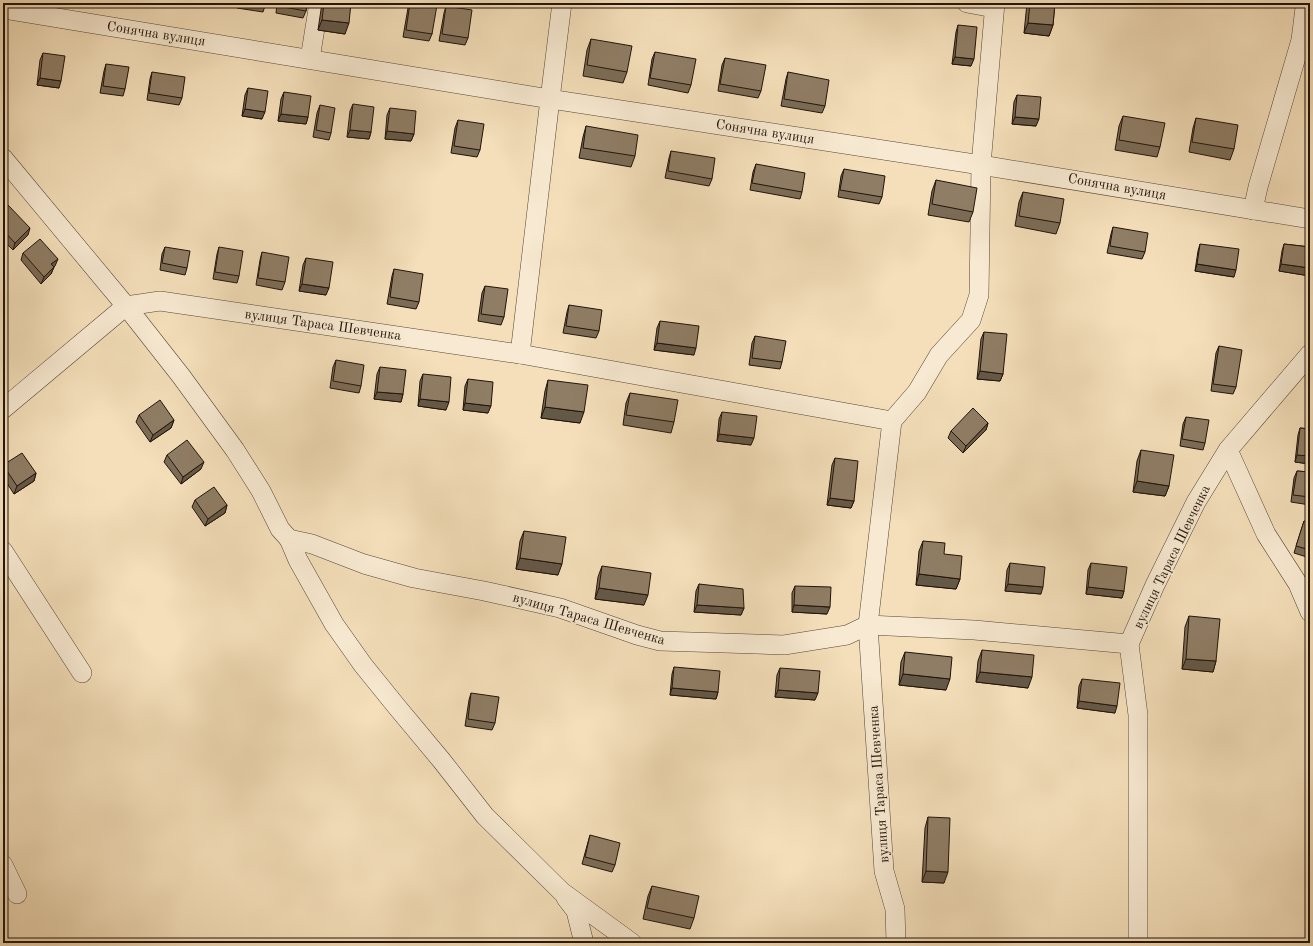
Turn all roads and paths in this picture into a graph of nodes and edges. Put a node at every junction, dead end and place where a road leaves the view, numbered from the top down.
1 (319, 3) edge
2 (562, 3) edge
3 (967, 3) edge
4 (1304, 3) edge
5 (994, 6) edge
6 (3, 9) edge
7 (310, 59) junction
8 (550, 99) junction
9 (3, 158) edge
10 (981, 165) junction
11 (1252, 210) junction
12 (1310, 219) edge
13 (126, 306) junction
14 (520, 354) junction
15 (1310, 354) edge
16 (3, 409) edge
17 (892, 421) junction
18 (1228, 450) junction
19 (289, 539) junction
20 (3, 551) edge
21 (1310, 612) edge
22 (868, 625) junction
23 (1129, 644) junction
24 (82, 673) dead end
25 (3, 865) edge
26 (562, 892) junction
27 (17, 894) dead end
28 (584, 943) edge
29 (632, 943) edge
30 (896, 943) edge
31 (1138, 943) edge

1 - 7 street
2 - 8 street
3 - 5 street
4 - 11 street
5 - 10 street
6 - 7 street, Сонячна вулиця
7 - 8 street, Сонячна вулиця
8 - 10 street, Сонячна вулиця
8 - 14 street
9 - 13 street
10 - 11 street, Сонячна вулиця
10 - 17 street
11 - 12 street, Сонячна вулиця
13 - 14 street, вулиця Тараса Шевченка
13 - 16 street
13 - 19 street
14 - 17 street, вулиця Тараса Шевченка
15 - 18 street, вулиця Тараса Шевченка
17 - 22 street, вулиця Тараса Шевченка
18 - 21 street
18 - 23 street, вулиця Тараса Шевченка
19 - 22 street, вулиця Тараса Шевченка
19 - 26 street
20 - 24 street
22 - 23 street, вулиця Тараса Шевченка
22 - 30 street, вулиця Тараса Шевченка
23 - 31 street, вулиця Тараса Шевченка
25 - 27 street
26 - 28 street
26 - 29 street

